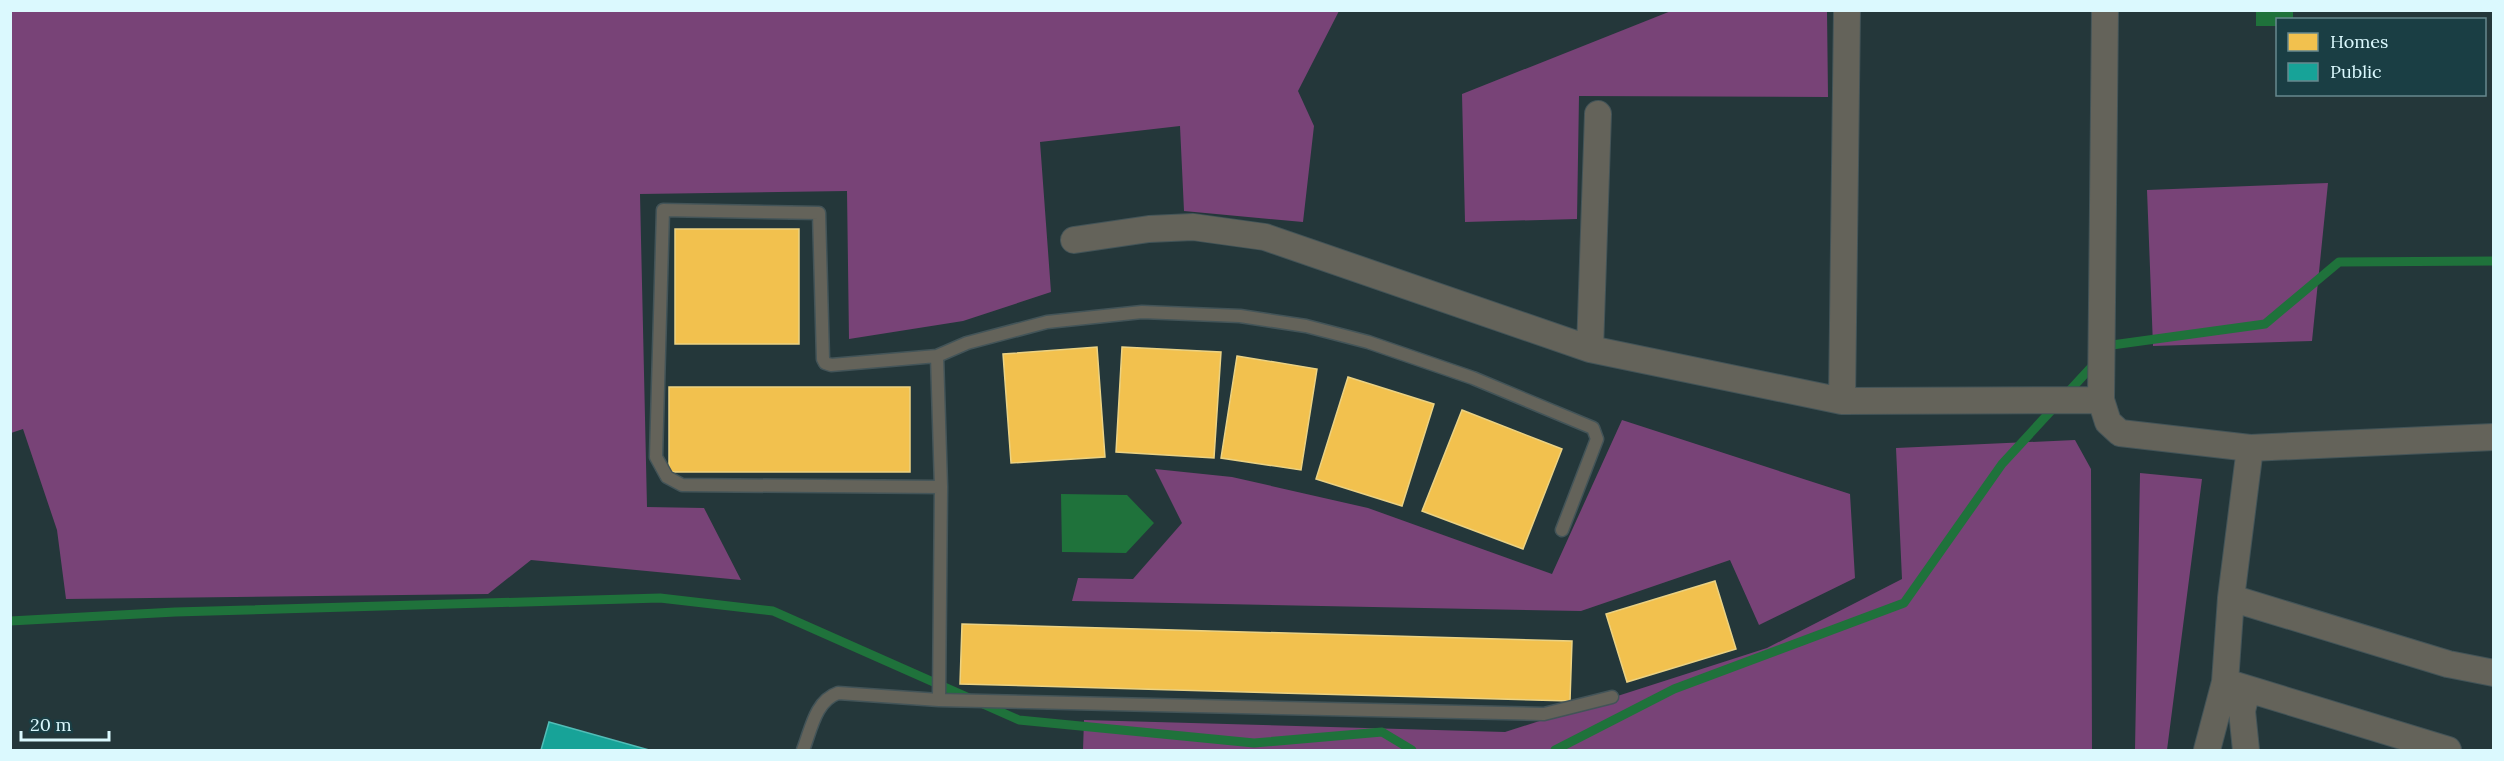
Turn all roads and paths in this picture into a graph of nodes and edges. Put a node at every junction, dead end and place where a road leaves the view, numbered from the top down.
1 (1847, 10) edge
2 (2105, 10) edge
3 (1598, 114) dead end
4 (1074, 240) dead end
5 (1590, 350) junction
6 (937, 357) junction
7 (2101, 400) junction
8 (1842, 401) junction
9 (2493, 437) edge
10 (2250, 448) junction
11 (941, 487) junction
12 (1562, 530) dead end
13 (2231, 598) junction
14 (2493, 673) edge
15 (2236, 685) junction
16 (1612, 697) dead end
17 (939, 700) junction
18 (803, 750) edge
19 (2207, 750) edge
20 (2246, 750) edge
21 (2448, 750) edge

1 - 8 street
2 - 7 street
3 - 5 street
4 - 5 street
5 - 8 street
6 - 11 lane
6 - 11 lane
6 - 12 lane
7 - 8 street
7 - 10 street
9 - 10 street
10 - 13 street
11 - 17 lane
13 - 14 street
13 - 15 street
15 - 19 street
15 - 20 street
15 - 21 street
16 - 17 lane
17 - 18 lane

